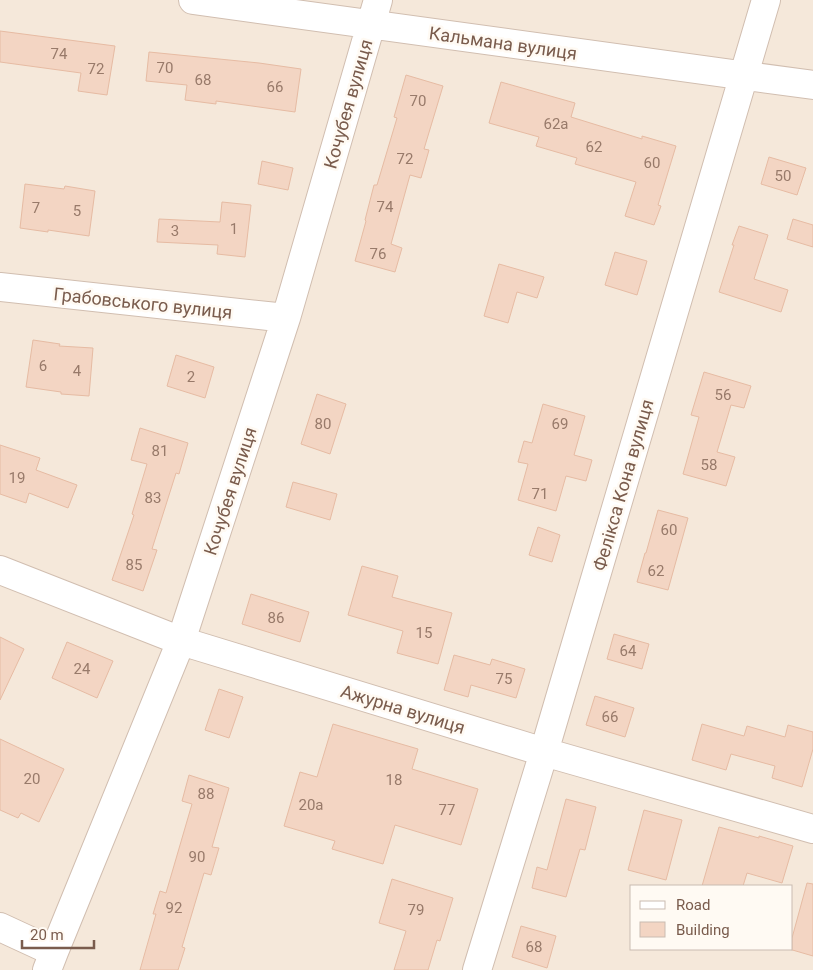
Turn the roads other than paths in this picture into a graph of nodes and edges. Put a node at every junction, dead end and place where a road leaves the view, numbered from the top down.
1 (193, 0) edge
2 (766, 0) edge
3 (374, 12) edge
4 (744, 76) junction
5 (813, 85) edge
6 (0, 287) edge
7 (286, 318) junction
8 (0, 570) edge
9 (181, 641) junction
10 (544, 752) junction
11 (813, 829) edge
12 (0, 927) edge
13 (50, 961) edge
14 (477, 970) edge

1 - 3 street, Кальмана вулиця
2 - 4 street, Фелікса Кона вулиця
3 - 4 street, Кальмана вулиця
3 - 7 street, Кочубея вулиця
4 - 5 street, Кальмана вулиця
4 - 10 street, Фелікса Кона вулиця
6 - 7 street, Грабовського вулиця
7 - 9 street, Кочубея вулиця
8 - 9 street, Ажурна вулиця
9 - 10 street, Ажурна вулиця
9 - 13 street, Кочубея вулиця
10 - 11 street, Ажурна вулиця
10 - 14 street, Фелікса Кона вулиця
12 - 13 street

